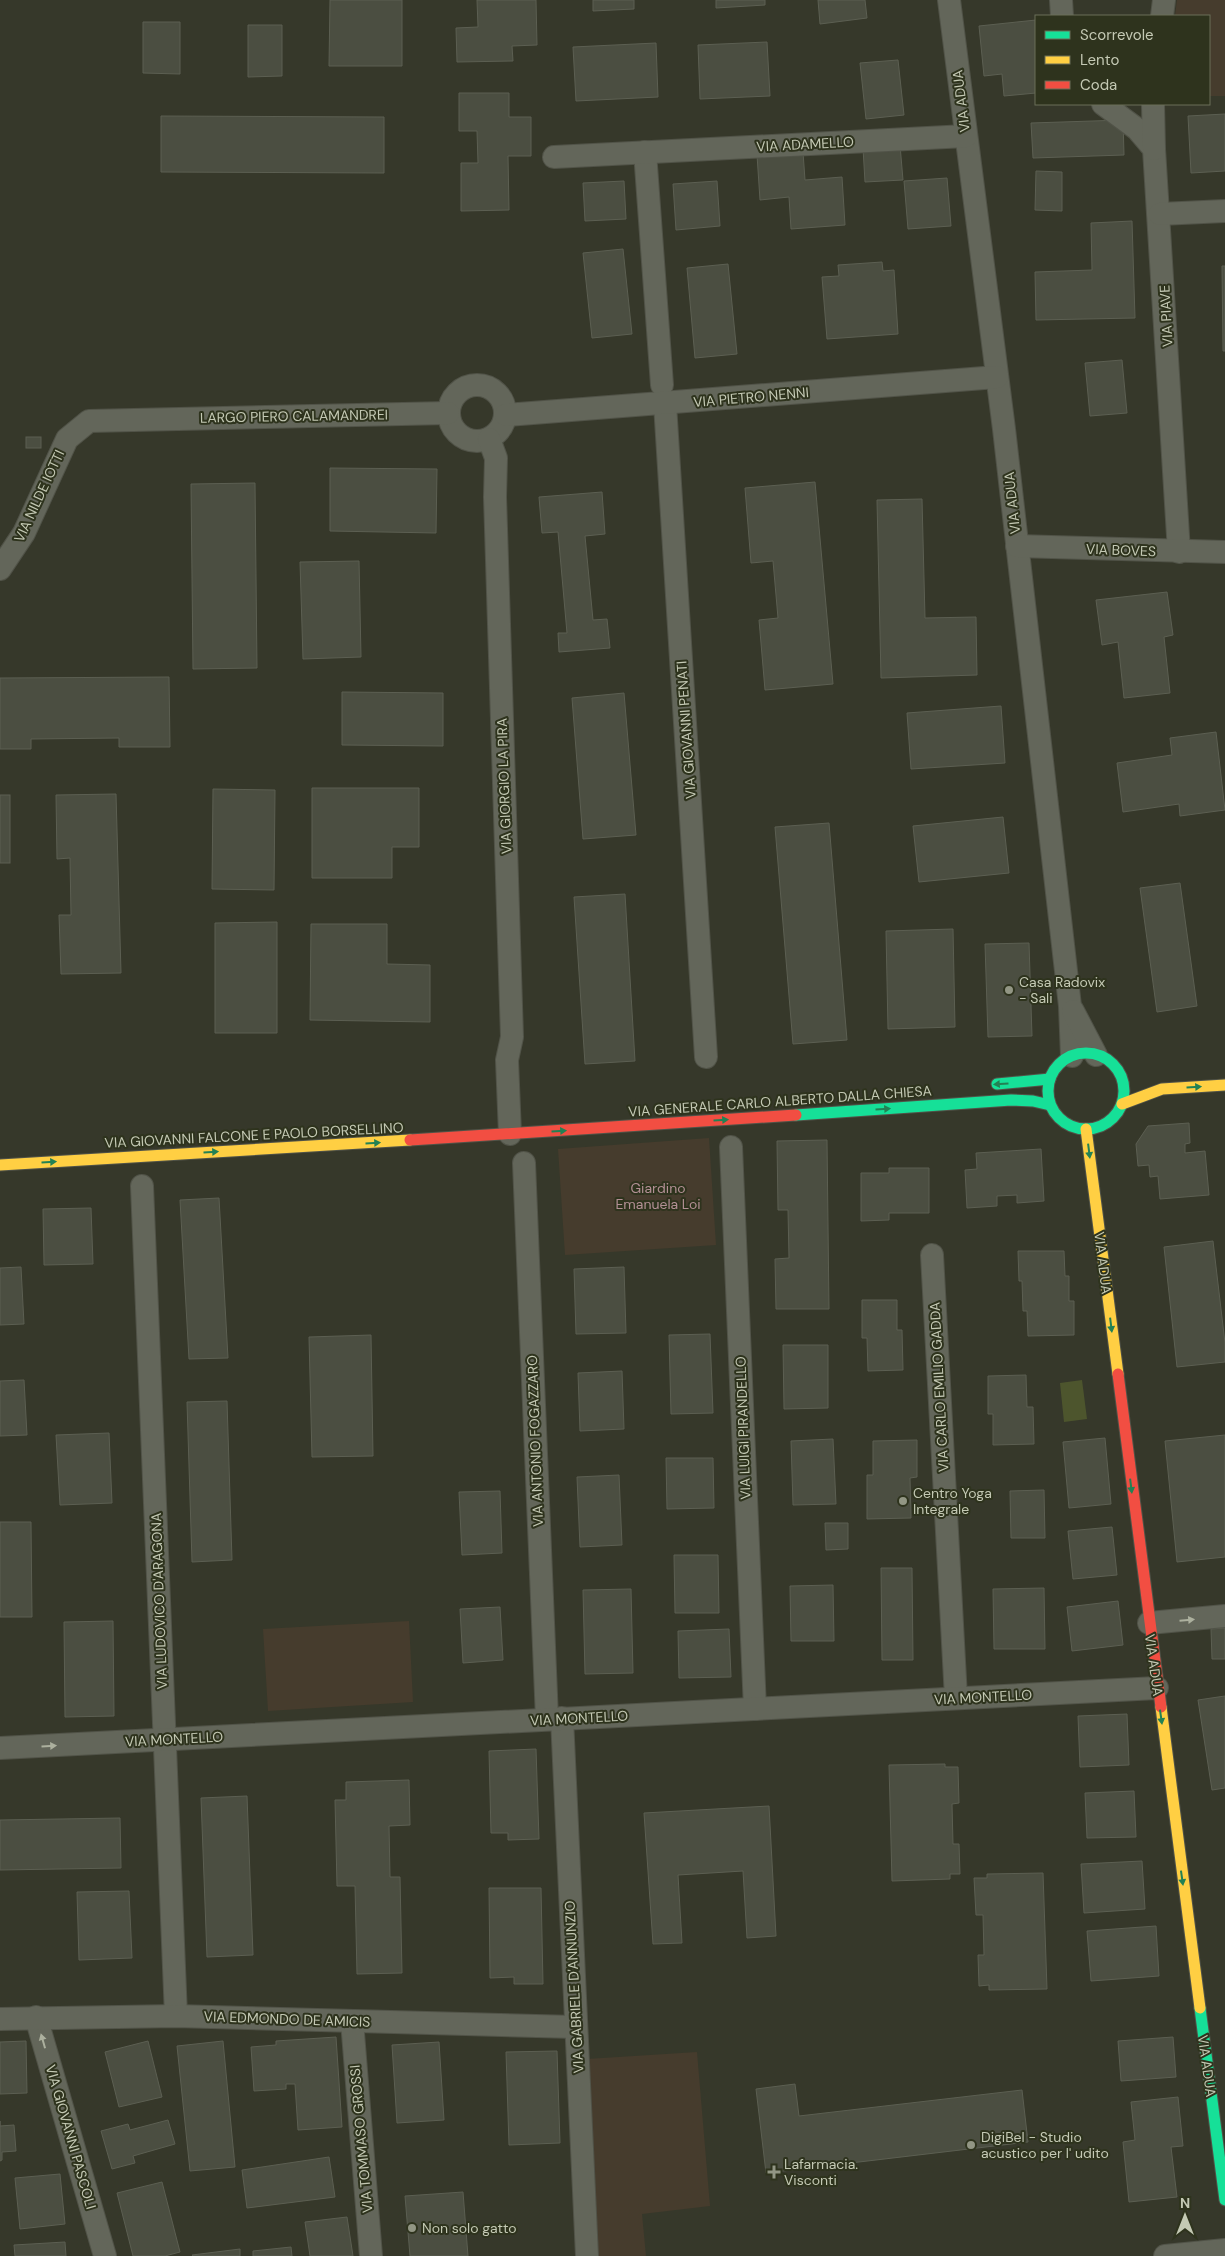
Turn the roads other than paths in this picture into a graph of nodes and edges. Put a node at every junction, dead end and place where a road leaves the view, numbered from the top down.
1 (950, 0) edge
2 (1062, 0) edge
3 (1164, 0) edge
4 (1062, 15) edge
5 (1162, 15) edge
6 (1104, 105) edge
7 (1153, 105) edge
8 (966, 136) junction
9 (1154, 148) junction
10 (645, 152) junction
11 (554, 157) dead end
12 (1225, 210) edge
13 (1160, 214) junction
14 (997, 377) junction
15 (664, 395) junction
16 (448, 413) junction
17 (506, 415) junction
18 (140, 419) joint
19 (488, 439) junction
20 (1017, 546) junction
21 (1179, 552) junction
22 (1225, 552) edge
23 (0, 569) edge
24 (1070, 1006) junction
25 (1096, 1054) junction
26 (1072, 1056) junction
27 (706, 1057) dead end
28 (1225, 1075) edge
29 (1050, 1079) junction
30 (1153, 1079) dead end
31 (1225, 1085) edge
32 (981, 1086) dead end
33 (1122, 1104) junction
34 (1050, 1105) junction
35 (510, 1120) junction
36 (1086, 1129) junction
37 (731, 1147) dead end
38 (524, 1163) dead end
39 (0, 1165) edge
40 (142, 1186) dead end
41 (932, 1255) dead end
42 (1225, 1616) edge
43 (1149, 1623) junction
44 (1157, 1688) junction
45 (956, 1698) junction
46 (755, 1709) junction
47 (555, 1719) junction
48 (165, 1739) junction
49 (0, 1748) edge
50 (176, 2016) junction
51 (36, 2017) junction
52 (0, 2019) edge
53 (352, 2021) junction
54 (575, 2027) junction
55 (1225, 2200) edge
56 (1225, 2250) edge
57 (105, 2256) edge
58 (371, 2256) edge
59 (587, 2256) edge
60 (1165, 2256) edge

1 - 8 street, VIA ADUA
2 - 4 street
3 - 5 street
6 - 9 street
7 - 9 street, VIA PIAVE
8 - 10 street, VIA ADAMELLO
8 - 14 street, VIA ADUA
9 - 13 street, VIA PIAVE
10 - 11 street, VIA ADAMELLO
10 - 15 street
12 - 13 street
13 - 21 street, VIA PIAVE
14 - 15 street, VIA PIETRO NENNI
14 - 20 street, VIA ADUA
15 - 17 street, VIA PIETRO NENNI
15 - 27 street, VIA GIOVANNI PENATI
16 - 17 street
16 - 18 street, LARGO PIERO CALAMANDREI
16 - 19 street
17 - 19 street
18 - 23 street, VIA NILDE IOTTI
19 - 35 street, VIA GIORGIO LA PIRA
20 - 21 street, VIA BOVES
20 - 24 street, VIA ADUA
21 - 22 street, VIA BOVES
24 - 25 street, VIA ADUA
24 - 26 street, VIA ADUA
25 - 26 street
25 - 33 street
26 - 29 street
28 - 30 street
29 -> 32 street
29 - 34 street
33 -> 31 street
33 - 36 street
35 -> 34 street, VIA GENERALE CARLO ALBERTO DALLA CHIESA
34 - 36 street
39 -> 35 street, VIA GIOVANNI FALCONE E PAOLO BORSELLINO
36 -> 43 street, VIA ADUA
37 - 46 street, VIA LUIGI PIRANDELLO
38 - 47 street, VIA ANTONIO FOGAZZARO
40 - 48 street, VIA LUDOVICO D'ARAGONA
41 - 45 street, VIA CARLO EMILIO GADDA
43 -> 42 street
43 - 44 street, VIA ADUA
44 - 45 street, VIA MONTELLO
44 -> 55 street, VIA ADUA
45 - 46 street, VIA MONTELLO
46 - 47 street, VIA MONTELLO
47 - 48 street, VIA MONTELLO
47 - 54 street, VIA GABRIELE D'ANNUNZIO
49 -> 48 street, VIA MONTELLO
48 - 50 street, VIA LUDOVICO D'ARAGONA
50 - 51 street, VIA EDMONDO DE AMICIS
50 - 53 street, VIA EDMONDO DE AMICIS
51 - 52 street, VIA EDMONDO DE AMICIS
57 -> 51 street, VIA GIOVANNI PASCOLI
53 - 54 street, VIA EDMONDO DE AMICIS
53 - 58 street, VIA TOMMASO GROSSI
54 - 59 street, VIA GABRIELE D'ANNUNZIO
56 - 60 street

